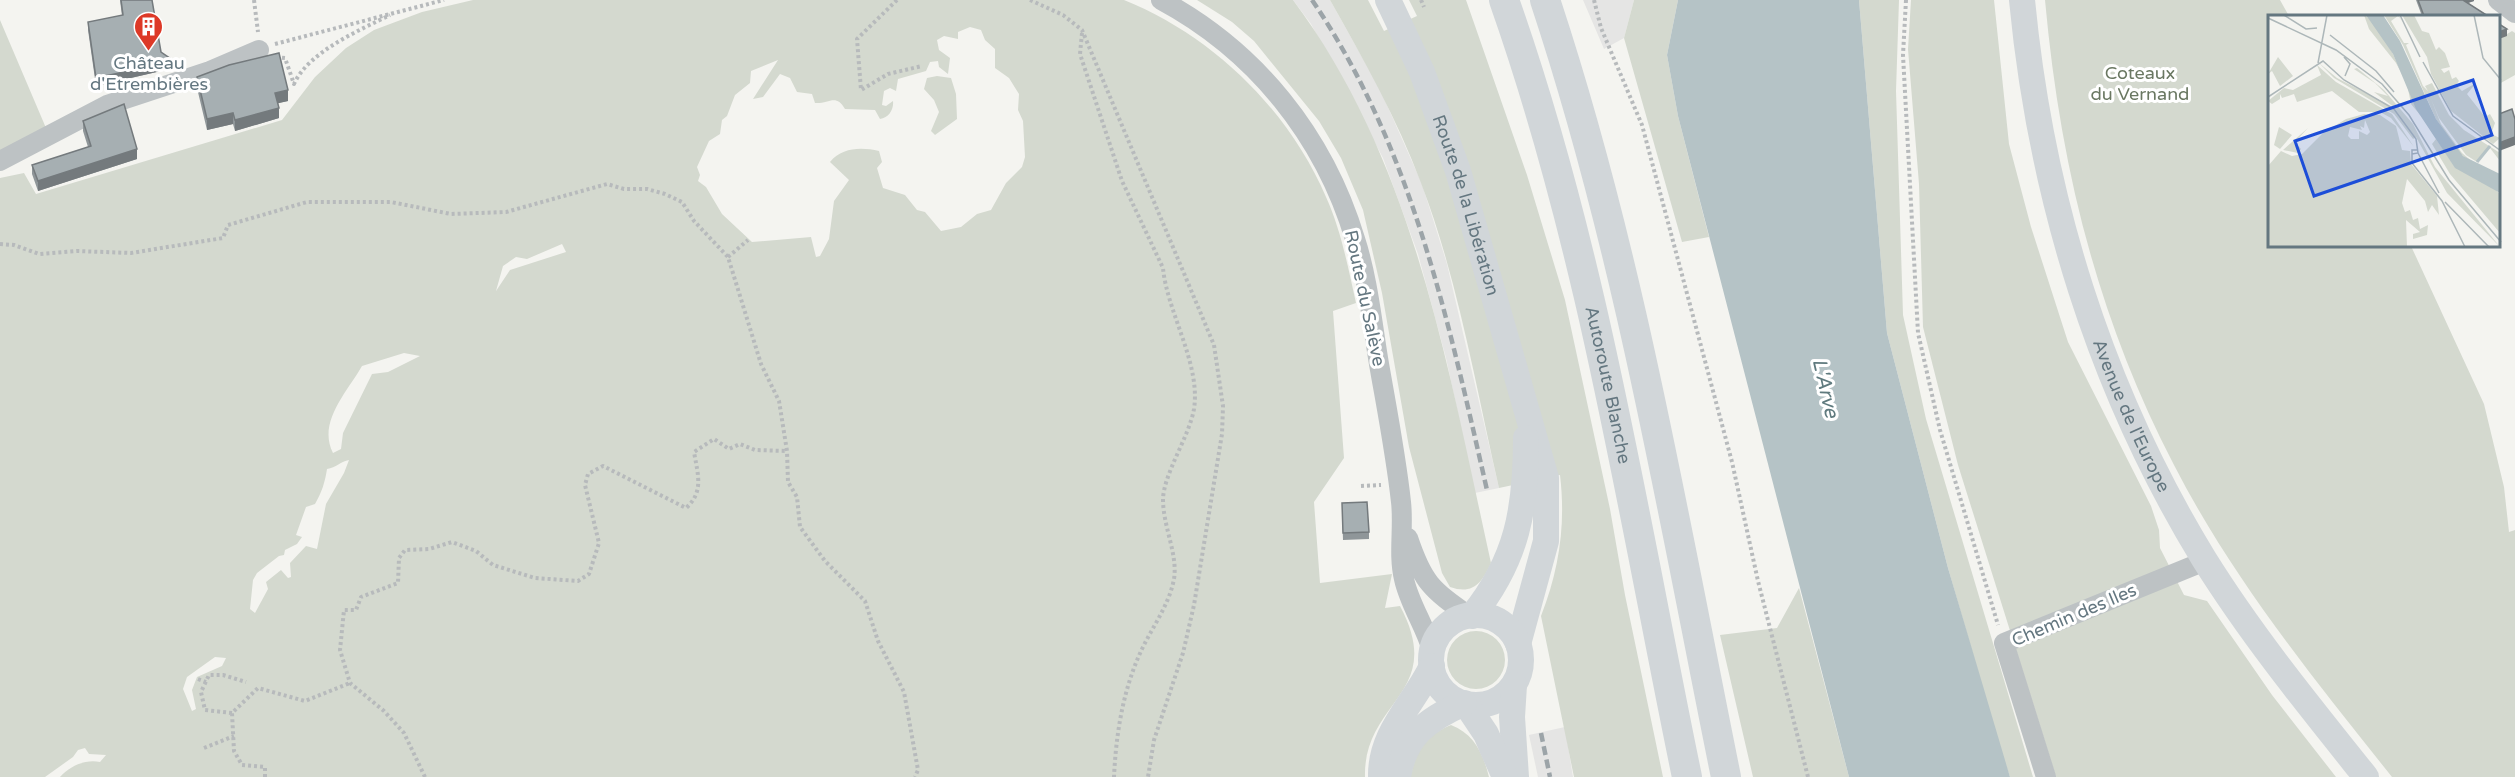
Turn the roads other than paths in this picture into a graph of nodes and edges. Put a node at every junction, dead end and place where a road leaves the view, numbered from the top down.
1 (1161, 0) edge
2 (1388, 0) edge
3 (1504, 0) edge
4 (1545, 0) edge
5 (2022, 0) edge
6 (2498, 0) edge
7 (2515, 13) edge
8 (264, 54) edge
9 (0, 161) edge
10 (1527, 416) junction
11 (1404, 527) junction
12 (2205, 561) junction
13 (1470, 616) junction
14 (1511, 634) junction
15 (1432, 658) junction
16 (1515, 683) junction
17 (1465, 704) junction
18 (1381, 777) edge
19 (1398, 777) edge
20 (1505, 777) edge
21 (1516, 777) edge
22 (1687, 777) edge
23 (1726, 777) edge
24 (2046, 777) edge
25 (2366, 777) edge

1 - 11 street, Route du Salève
2 - 10 main road, Route de la Libération
3 - 22 highway, Autoroute Blanche
4 - 23 highway, Autoroute Blanche
5 - 12 main road, Avenue de l'Europe
6 - 7 street
8 - 9 street
10 - 13 main road, Route de la Libération
10 - 14 main road, Route de la Libération
11 - 13 street, Route du Salève
11 - 15 street, Route du Salève
12 - 24 street, Chemin des Iles
12 - 25 main road, Avenue de l'Europe
13 - 14 main road
13 - 15 main road
14 - 16 main road
15 - 17 main road
15 - 18 main road
16 - 17 main road
16 - 21 main road
17 - 19 main road
17 - 20 main road

